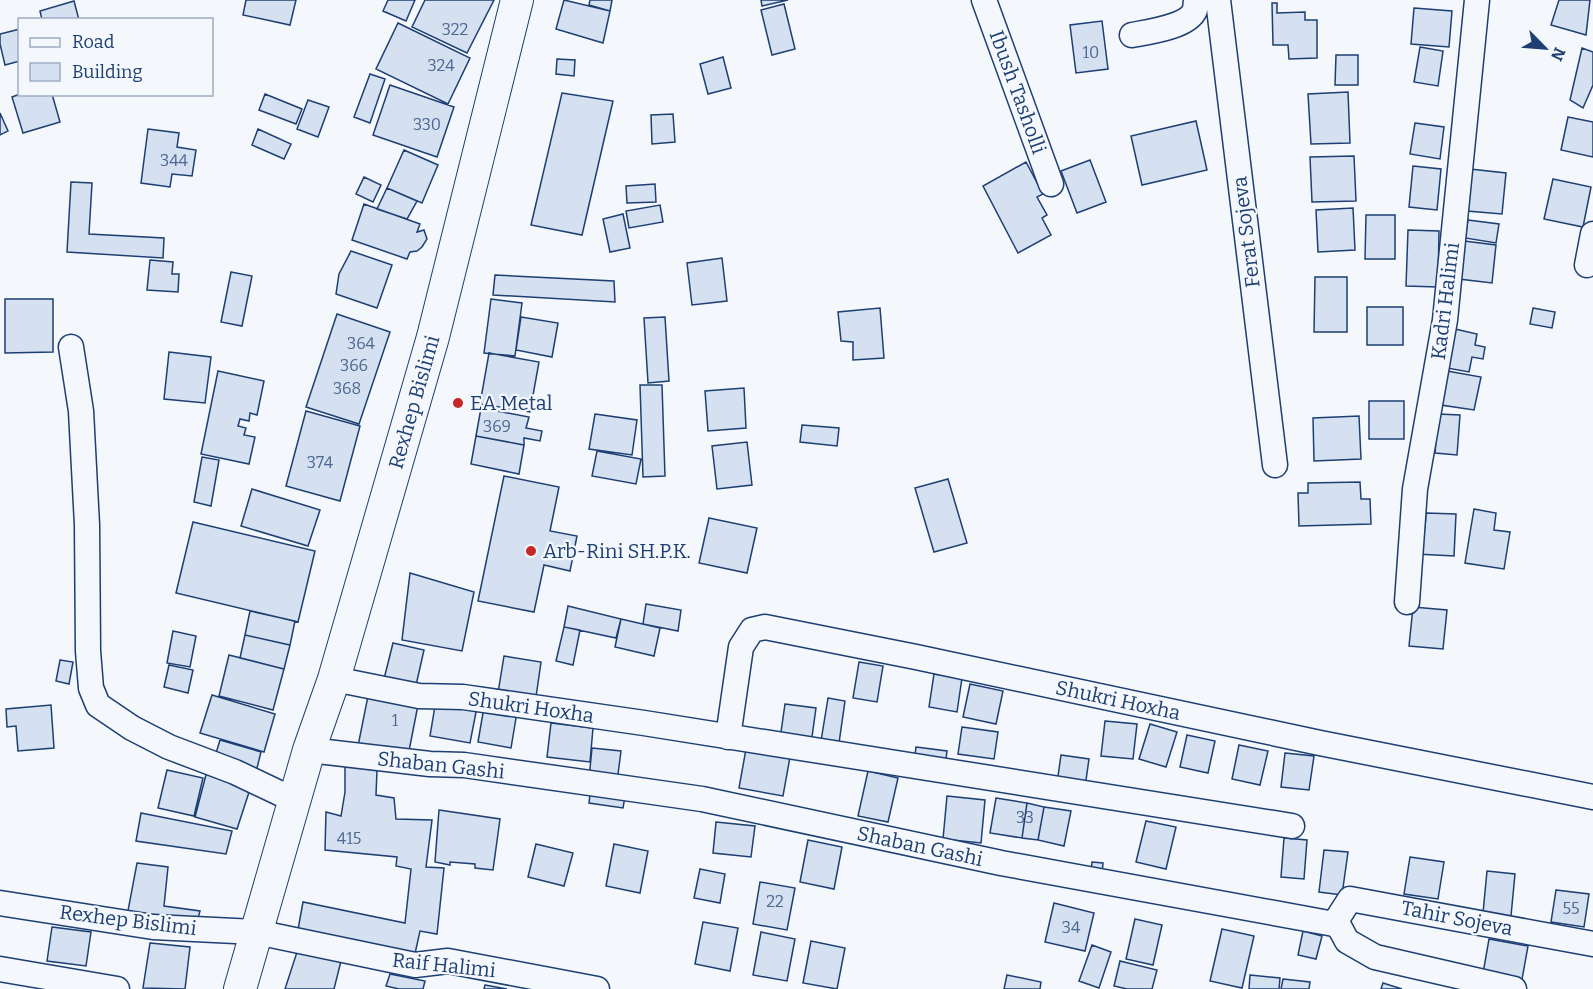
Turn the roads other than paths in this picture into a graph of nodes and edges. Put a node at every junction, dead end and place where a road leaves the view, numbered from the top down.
1 (517, 0) edge
2 (984, 0) edge
3 (1196, 0) edge
4 (1218, 0) edge
5 (1478, 0) edge
6 (1132, 35) dead end
7 (1051, 184) dead end
8 (1593, 234) edge
9 (1587, 265) dead end
10 (71, 347) dead end
11 (1275, 465) dead end
12 (1407, 602) dead end
13 (334, 680) junction
14 (728, 737) junction
15 (309, 750) junction
16 (1593, 797) edge
17 (296, 801) junction
18 (1292, 826) dead end
19 (0, 903) edge
20 (1334, 924) junction
21 (256, 932) junction
22 (1593, 944) edge
23 (0, 969) edge
24 (117, 989) edge
25 (240, 989) edge
26 (597, 989) edge
27 (1514, 989) edge

1 - 13 main road, Rexhep Bislimi
2 - 7 street, Ibush Tasholli
3 - 6 street
4 - 11 street, Ferat Sojeva
5 - 12 street, Kadri Halimi
8 - 9 street
10 - 17 street
13 - 14 street, Shukri Hoxha
13 - 15 main road, Rexhep Bislimi
14 - 16 street, Shukri Hoxha
14 - 18 street, Shukri Hoxha
15 - 17 main road, Rexhep Bislimi
15 - 20 street, Shaban Gashi
17 - 21 main road, Rexhep Bislimi
19 - 21 street, Rexhep Bislimi
20 - 22 street, Tahir Sojeva
20 - 27 street
21 - 25 main road, Rexhep Bislimi
21 - 26 street, Raif Halimi
23 - 24 street

